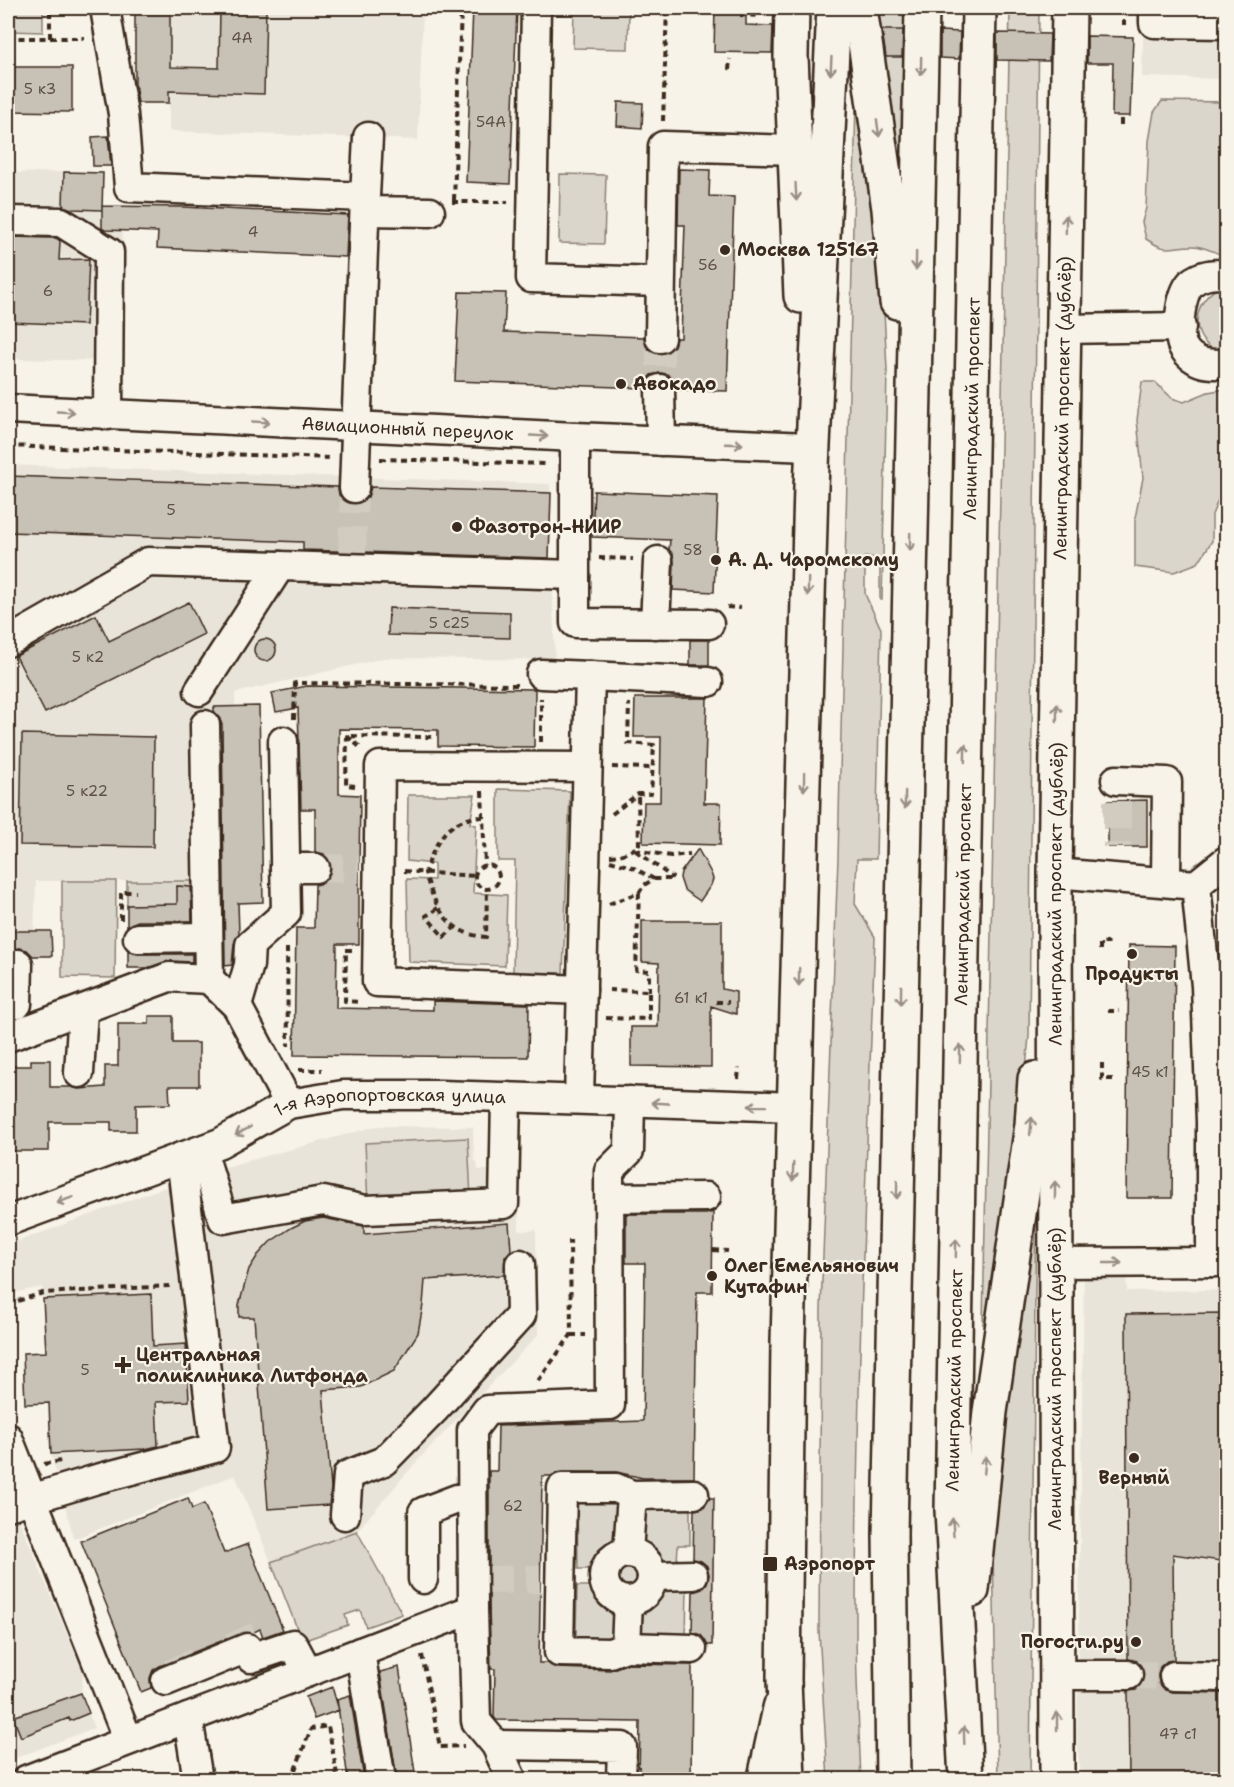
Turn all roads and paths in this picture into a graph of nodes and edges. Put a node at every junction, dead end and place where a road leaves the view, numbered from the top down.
1 (50, 8) edge
2 (105, 8) edge
3 (461, 8) edge
4 (536, 8) edge
5 (667, 8) edge
6 (792, 8) edge
7 (834, 8) edge
8 (860, 8) edge
9 (922, 8) edge
10 (978, 8) edge
11 (1069, 8) edge
12 (1154, 8) edge
13 (740, 15) dead end
14 (760, 16) dead end
15 (1227, 24) edge
16 (8, 38) edge
17 (50, 38) junction
18 (109, 38) junction
19 (730, 59) dead end
20 (729, 70) dead end
21 (1121, 116) dead end
22 (1121, 125) dead end
23 (368, 137) dead end
24 (663, 146) junction
25 (794, 150) junction
26 (532, 203) junction
27 (365, 204) junction
28 (442, 206) junction
29 (8, 221) edge
30 (1227, 274) edge
31 (660, 282) junction
32 (8, 322) edge
33 (1181, 327) junction
34 (1064, 328) junction
35 (660, 338) tunnel mouth
36 (1227, 364) edge
37 (8, 382) edge
38 (660, 389) tunnel mouth
39 (8, 409) edge
40 (108, 415) junction
41 (357, 427) junction
42 (575, 437) junction
43 (661, 441) junction
44 (809, 447) junction
45 (912, 483) junction
46 (811, 487) junction
47 (354, 488) tunnel mouth
48 (658, 561) joint
49 (280, 566) junction
50 (575, 566) junction
51 (655, 624) junction
52 (709, 624) dead end
53 (8, 642) edge
54 (590, 676) junction
55 (629, 678) junction
56 (541, 680) junction
57 (708, 682) dead end
58 (198, 690) dead end
59 (205, 725) dead end
60 (283, 741) joint
61 (541, 766) junction
62 (481, 767) junction
63 (587, 767) junction
64 (653, 768) junction
65 (1116, 780) dead end
66 (638, 794) junction
67 (483, 817) junction
68 (586, 832) junction
69 (639, 845) dead end
70 (690, 854) dead end
71 (585, 862) junction
72 (1225, 864) edge
73 (485, 865) junction
74 (285, 868) junction
75 (315, 868) tunnel mouth
76 (369, 869) junction
77 (425, 873) junction
78 (475, 876) junction
79 (654, 879) junction
80 (1166, 882) junction
81 (1055, 885) junction
82 (1196, 885) junction
83 (487, 889) junction
84 (639, 893) junction
85 (584, 904) junction
86 (438, 908) junction
87 (286, 913) junction
88 (455, 927) junction
89 (208, 937) junction
90 (138, 938) dead end
91 (1113, 943) dead end
92 (1100, 950) dead end
93 (18, 964) dead end
94 (209, 979) junction
95 (1216, 986) edge
96 (649, 991) junction
97 (716, 1002) dead end
98 (729, 1002) dead end
99 (12, 1004) edge
100 (582, 1004) junction
101 (237, 1006) junction
102 (82, 1010) junction
103 (1108, 1011) dead end
104 (1119, 1011) dead end
105 (13, 1035) edge
106 (288, 1054) dead end
107 (1102, 1063) dead end
108 (79, 1073) dead end
109 (1115, 1079) dead end
110 (506, 1097) junction
111 (579, 1100) junction
112 (630, 1101) junction
113 (289, 1104) junction
114 (796, 1107) junction
115 (191, 1154) junction
116 (706, 1197) dead end
117 (610, 1198) junction
118 (8, 1221) edge
119 (570, 1240) dead end
120 (713, 1250) dead end
121 (728, 1251) dead end
122 (1219, 1262) edge
123 (1054, 1263) junction
124 (520, 1264) dead end
125 (196, 1284) junction
126 (8, 1304) edge
127 (519, 1409) junction
128 (434, 1410) junction
129 (472, 1430) junction
130 (8, 1438) edge
131 (694, 1494) dead end
132 (632, 1495) junction
133 (472, 1498) junction
134 (20, 1503) edge
135 (345, 1515) dead end
136 (628, 1552) junction
137 (693, 1575) dead end
138 (603, 1576) junction
139 (652, 1576) junction
140 (550, 1578) junction
141 (423, 1579) dead end
142 (628, 1601) junction
143 (473, 1609) junction
144 (418, 1630) junction
145 (626, 1647) junction
146 (692, 1649) dead end
147 (360, 1652) junction
148 (308, 1672) junction
149 (178, 1673) dead end
150 (1056, 1675) junction
151 (1128, 1675) tunnel mouth
152 (1174, 1676) tunnel mouth
153 (1227, 1677) edge
154 (784, 1680) junction
155 (963, 1690) junction
156 (188, 1718) junction
157 (128, 1740) junction
158 (496, 1745) junction
159 (1058, 1776) edge
160 (27, 1779) edge
161 (198, 1779) edge
162 (291, 1779) edge
163 (338, 1779) edge
164 (381, 1779) edge
165 (512, 1779) edge
166 (621, 1779) edge
167 (762, 1779) edge
168 (788, 1779) edge
169 (893, 1779) edge
170 (966, 1779) edge

1 - 17 path
2 - 18 street
3 - 28 path
4 - 26 street
5 - 24 path
6 - 25 main road
7 -> 46 main road
8 -> 45 main road
9 -> 45 main road
155 -> 10 main road, Ленинградский проспект
34 -> 11 main road, Ленинградский проспект (дублёр)
12 - 15 street
13 - 14 path
16 - 17 path
17 - 18 path
18 - 27 street
19 - 20 path
21 - 22 path
23 - 27 street
24 - 25 street
24 - 31 street
25 -> 44 main road
26 - 28 path
26 - 31 street
27 - 28 street
27 - 41 street
29 - 40 street
30 - 33 street
31 - 35 street
32 - 37 path
33 - 34 street
33 - 36 street
81 -> 34 main road, Ленинградский проспект (дублёр)
38 - 43 street
39 -> 40 street, Авиационный переулок
40 -> 41 street, Авиационный переулок
41 -> 42 street, Авиационный переулок
41 - 47 street
42 - 43 street, Авиационный переулок
42 - 50 street
43 -> 44 street, Авиационный переулок
44 - 46 main road
45 -> 169 main road
46 -> 114 main road
48 - 50 path
48 - 51 street
49 - 50 street
49 - 53 street
49 - 58 street
50 - 51 street
51 - 52 street
54 - 55 street
54 - 56 street
54 - 63 street
55 - 57 street
55 - 64 path
56 - 60 path
56 - 61 path
59 - 89 street
60 - 74 street
61 - 62 street
61 - 63 street
62 - 67 path
62 - 76 street
63 - 64 path
63 - 68 street
64 - 66 path
65 - 80 street
66 - 68 path
66 - 69 path
67 - 73 path
67 - 77 path
68 - 71 street
70 - 79 path
71 - 79 path
71 - 85 street
72 - 82 street
73 - 78 path
73 - 83 path
74 - 75 street
74 - 87 street
76 - 77 path
76 - 100 street
77 - 78 path
77 - 86 path
78 - 83 path
79 - 84 path
80 - 81 street
80 - 82 street
123 -> 81 main road, Ленинградский проспект (дублёр)
155 -> 81 main road
82 - 95 street
83 - 88 path
84 - 85 path
84 - 96 path
85 - 100 street
86 - 88 path
86 - 88 path
87 - 101 street
87 - 106 path
89 - 90 street
89 - 94 street
91 - 92 path
93 - 99 street
94 - 101 street
94 - 102 street
95 - 122 street
96 - 100 path
96 - 100 path
97 - 98 path
99 - 105 street
100 - 111 street
101 - 113 street
102 - 105 street
102 - 108 street
103 - 104 path
107 - 109 path
110 - 111 street, 1-я Аэропортовская улица
110 - 113 street, 1-я Аэропортовская улица
110 - 115 street
111 - 112 street, 1-я Аэропортовская улица
114 -> 112 street, 1-я Аэропортовская улица
112 - 117 street
113 -> 115 street, 1-я Аэропортовская улица
114 -> 154 main road
115 -> 118 street, 1-я Аэропортовская улица
115 - 125 street
116 - 117 street
117 - 127 street
119 - 127 path
120 - 121 path
123 -> 122 street
123 - 150 main road, Ленинградский проспект (дублёр)
124 - 128 street
125 - 126 path
125 - 134 street
127 - 129 street
128 - 129 street
128 - 135 street
129 - 133 street
130 - 134 street
131 - 132 street
132 - 136 street
132 - 140 street
133 - 141 street
133 - 143 street
134 - 157 street
136 - 138 street
136 - 139 street
137 - 139 street
138 - 140 street
138 - 142 street
139 - 142 street
140 - 145 street
142 - 145 street
143 - 144 street
143 - 158 street
144 - 147 street
144 - 158 path
145 - 146 street
147 - 148 street
147 - 164 street
148 - 149 street
148 - 156 street
150 - 151 street
159 -> 150 main road, Ленинградский проспект (дублёр)
152 - 153 street
154 - 167 street
154 - 168 main road
170 -> 155 main road, Ленинградский проспект
156 - 157 street
156 - 161 street
157 - 160 street
158 - 165 street
158 - 166 street
162 - 163 path

